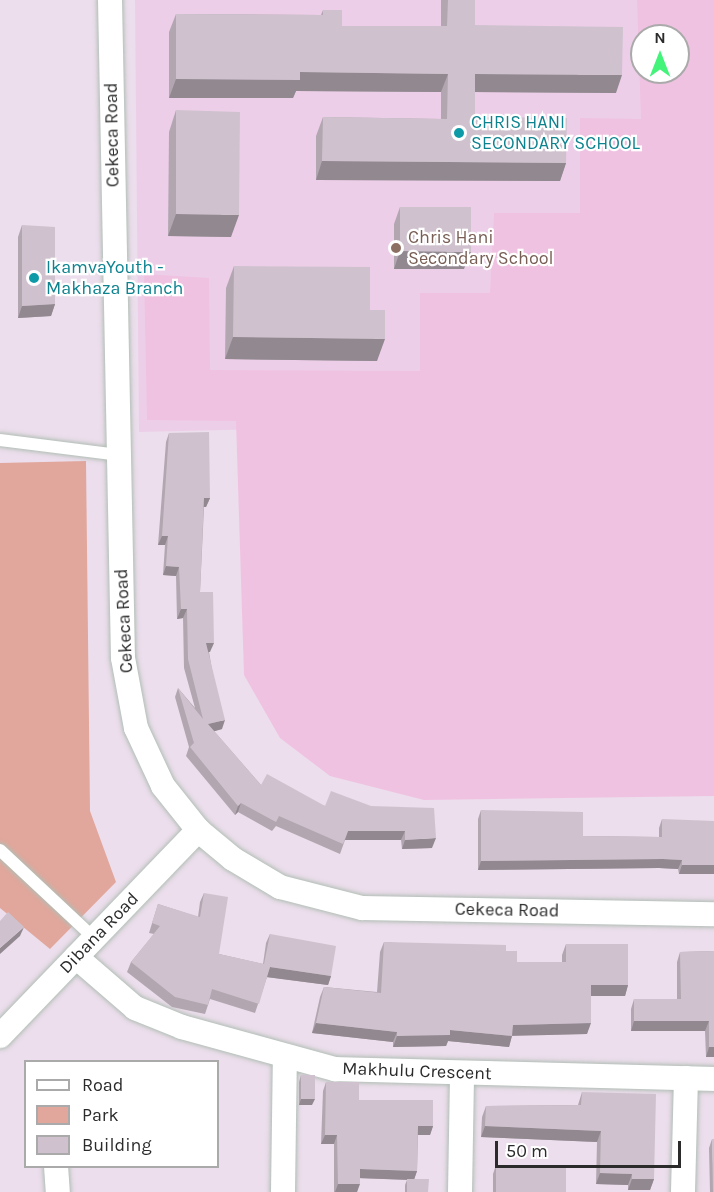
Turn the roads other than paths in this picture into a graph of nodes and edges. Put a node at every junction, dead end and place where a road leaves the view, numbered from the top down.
1 (110, 0) edge
2 (0, 440) edge
3 (118, 455) junction
4 (198, 830) junction
5 (0, 850) edge
6 (714, 914) edge
7 (94, 938) junction
8 (76, 957) junction
9 (0, 1036) edge
10 (285, 1056) junction
11 (462, 1073) junction
12 (686, 1078) junction
13 (714, 1079) edge
14 (56, 1168) edge
15 (58, 1192) edge
16 (283, 1192) edge
17 (460, 1192) edge
18 (683, 1192) edge

1 - 3 street, Cekeca Road
2 - 3 lane
3 - 4 street, Cekeca Road
4 - 6 street, Cekeca Road
4 - 7 street, Dibana Road
5 - 7 lane
7 - 8 street, Dibana Road
8 - 9 street, Dibana Road
8 - 10 street, Makhulu Crescent
10 - 11 street, Makhulu Crescent
10 - 16 street
11 - 12 street, Makhulu Crescent
11 - 17 street
12 - 13 street, Makhulu Crescent
12 - 18 street
14 - 15 street

